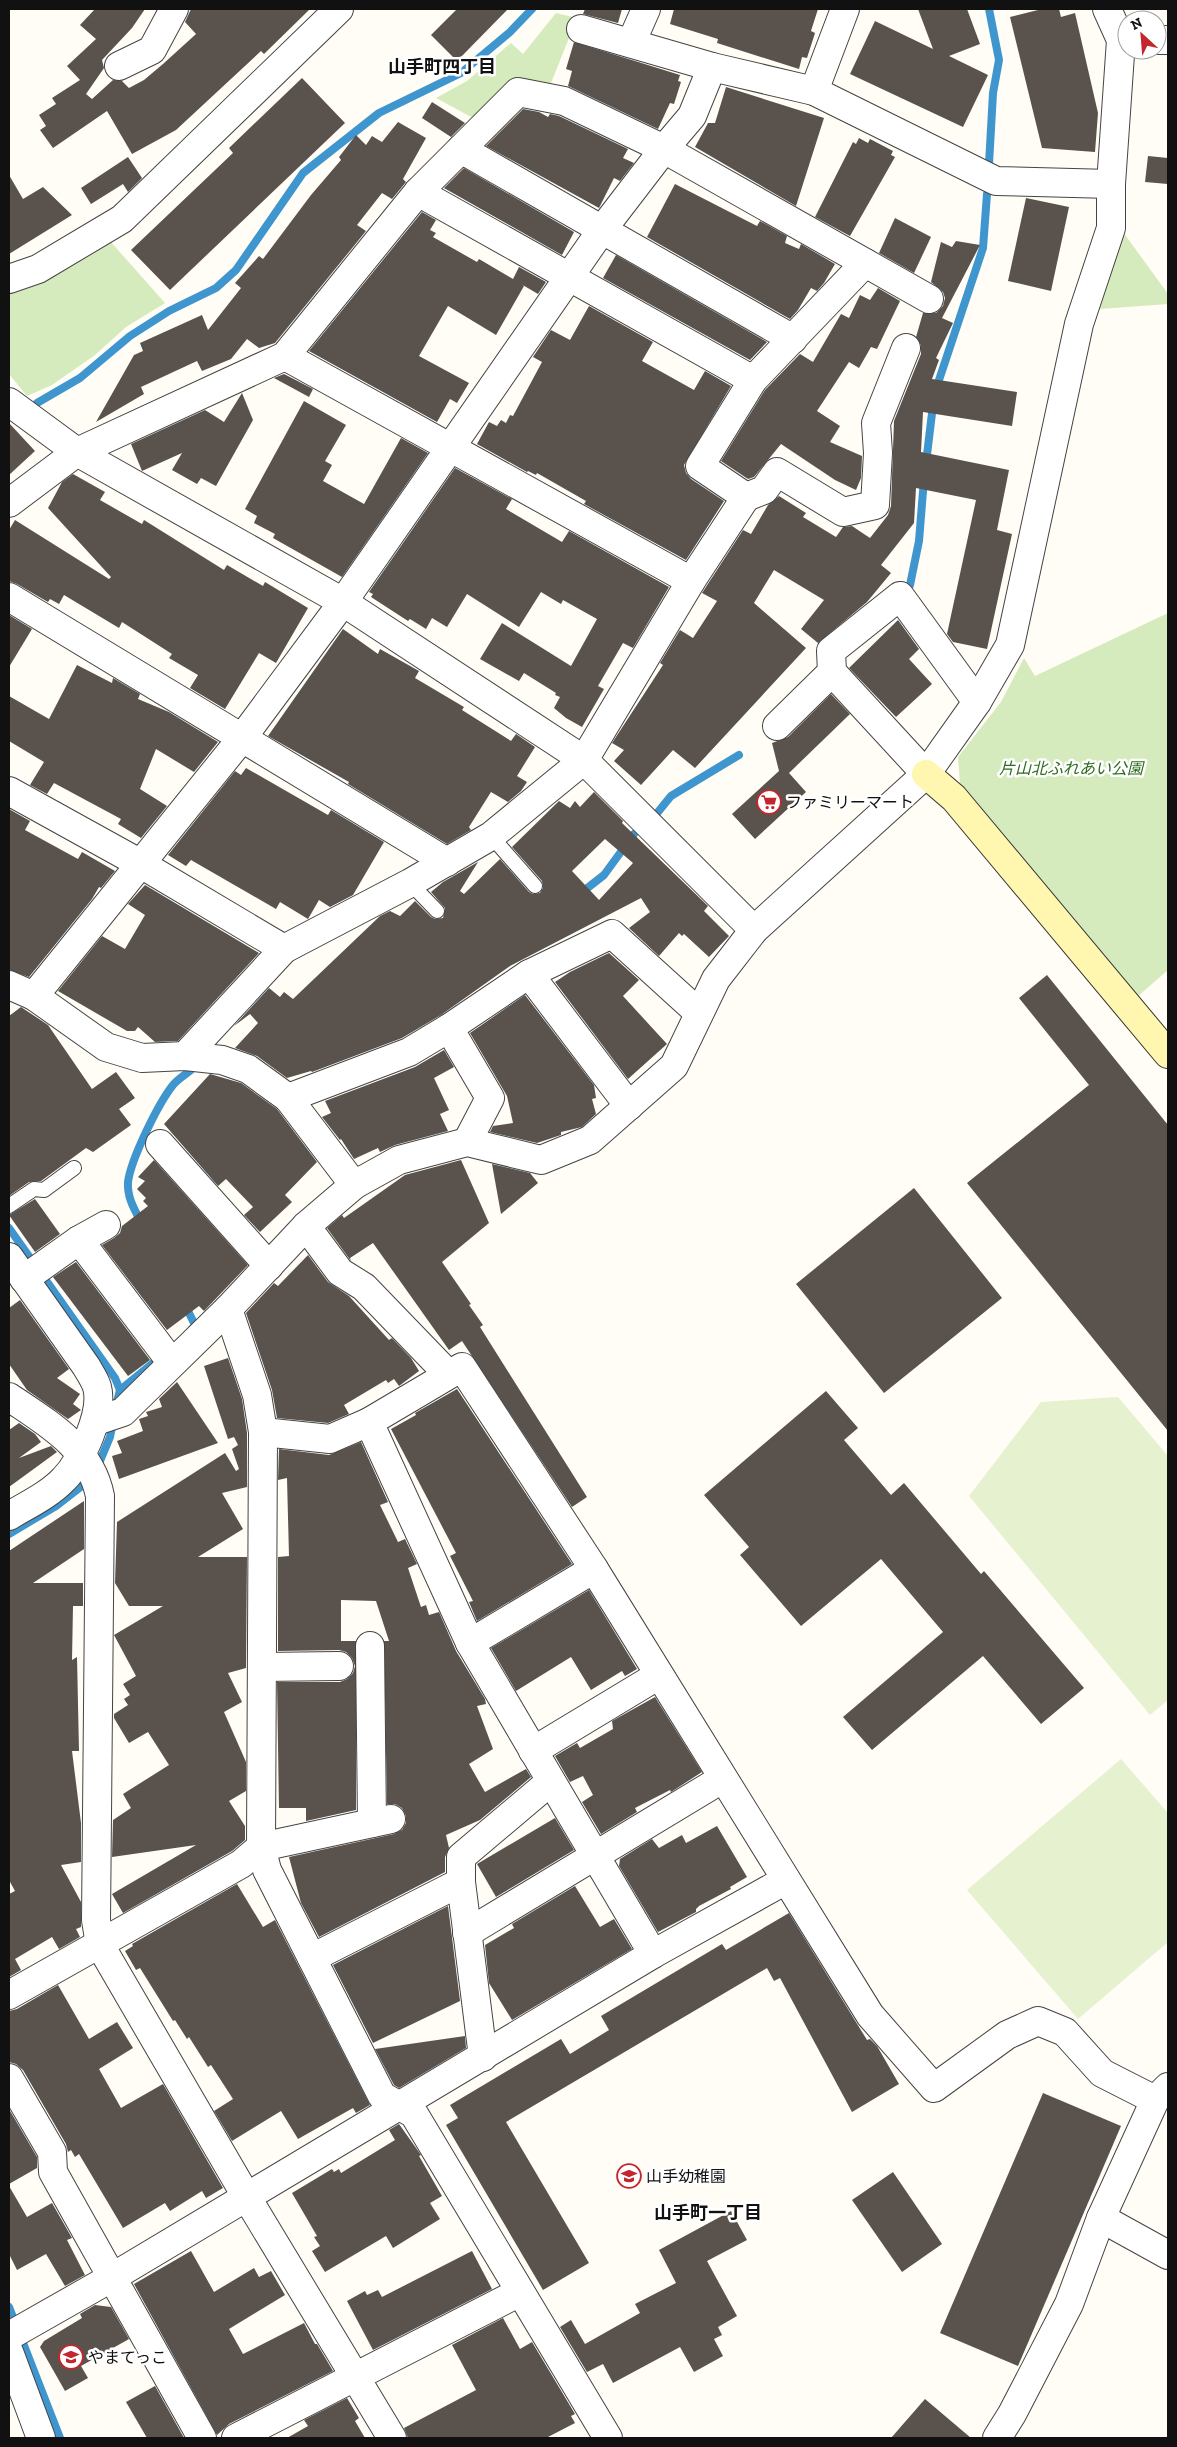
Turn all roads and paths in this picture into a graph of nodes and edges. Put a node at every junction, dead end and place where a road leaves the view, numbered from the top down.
1 (174, 9) edge
2 (339, 9) edge
3 (646, 9) edge
4 (845, 9) edge
5 (1107, 9) edge
6 (1117, 27) edge
7 (582, 29) dead end
8 (631, 43) junction
9 (1122, 60) edge
10 (119, 66) dead end
11 (712, 66) junction
12 (814, 91) junction
13 (461, 149) junction
14 (664, 149) junction
15 (1110, 184) junction
16 (418, 192) junction
17 (601, 232) junction
18 (865, 263) junction
19 (9, 279) edge
20 (570, 279) junction
21 (929, 299) dead end
22 (793, 339) junction
23 (906, 348) dead end
24 (285, 356) junction
25 (753, 380) junction
26 (9, 402) edge
27 (451, 447) junction
28 (77, 452) junction
29 (746, 497) junction
30 (9, 502) edge
31 (691, 581) junction
32 (9, 597) edge
33 (343, 602) junction
34 (832, 672) junction
35 (977, 702) junction
36 (777, 726) dead end
37 (242, 738) junction
38 (584, 760) junction
39 (926, 774) junction
40 (9, 791) edge
41 (491, 836) junction
42 (447, 862) junction
43 (141, 864) junction
44 (410, 883) junction
45 (534, 886) dead end
46 (436, 911) dead end
47 (754, 930) junction
48 (284, 949) junction
49 (529, 974) junction
50 (9, 985) edge
51 (34, 996) junction
52 (699, 1013) junction
53 (449, 1028) junction
54 (1168, 1054) edge
55 (185, 1056) junction
56 (288, 1098) junction
57 (629, 1106) junction
58 (467, 1142) junction
59 (160, 1144) dead end
60 (74, 1168) dead end
61 (354, 1185) junction
62 (9, 1206) edge
63 (106, 1225) dead end
64 (306, 1226) junction
65 (79, 1240) junction
66 (9, 1257) edge
67 (269, 1266) junction
68 (35, 1271) junction
69 (228, 1309) junction
70 (172, 1363) junction
71 (448, 1374) junction
72 (9, 1397) edge
73 (108, 1416) junction
74 (369, 1422) junction
75 (262, 1432) junction
76 (80, 1454) junction
77 (9, 1516) edge
78 (594, 1570) junction
79 (470, 1643) junction
80 (370, 1646) dead end
81 (339, 1666) dead end
82 (262, 1667) junction
83 (659, 1675) junction
84 (533, 1751) junction
85 (722, 1778) junction
86 (551, 1781) junction
87 (261, 1847) junction
88 (596, 1857) junction
89 (786, 1880) junction
90 (461, 1882) junction
91 (467, 1933) junction
92 (100, 1944) junction
93 (653, 1954) junction
94 (312, 1958) junction
95 (9, 1995) edge
96 (483, 2056) junction
97 (9, 2078) edge
98 (1162, 2093) edge
99 (398, 2106) junction
100 (246, 2196) junction
101 (1101, 2218) junction
102 (1168, 2255) edge
103 (111, 2278) junction
104 (520, 2292) junction
105 (13, 2337) edge
106 (355, 2377) junction
107 (15, 2386) edge
108 (41, 2438) edge
109 (202, 2438) edge
110 (236, 2438) edge
111 (392, 2438) edge
112 (608, 2438) edge
113 (996, 2438) edge

1 - 10 street
2 - 19 street
3 - 8 street
4 - 12 street
5 - 6 street
7 - 8 street
8 - 11 street
9 - 15 street
11 - 12 street
11 - 14 street
12 - 15 street
13 - 14 street
13 - 16 street
13 - 17 street
14 - 17 street
14 - 18 street
15 - 35 street
16 - 20 street
16 - 24 street
17 - 20 street
17 - 22 street
18 - 21 street
18 - 22 street
20 - 25 street
20 - 27 street
22 - 25 street
23 - 29 street
24 - 27 street
24 - 28 street
25 - 29 street
26 - 28 street
27 - 31 street
27 - 33 street
28 - 30 street
28 - 33 street
29 - 31 street
31 - 38 street
32 - 37 street
33 - 37 street
33 - 38 street
34 - 35 street
34 - 36 street
34 - 39 street
35 - 39 street
37 - 42 street
37 - 43 street
38 - 41 street
38 - 47 street
39 - 47 street
39 - 54 street
40 - 43 street
41 - 42 street
41 - 45 lane
42 - 44 street
43 - 48 street
43 - 51 street
44 - 46 lane
44 - 48 street
47 - 52 street
48 - 55 street
49 - 52 street
49 - 53 street
49 - 57 street
50 - 51 street
51 - 55 street
52 - 57 street
53 - 56 street
53 - 58 street
55 - 56 street
56 - 61 street
57 - 58 street
58 - 61 street
59 - 67 street
60 - 62 lane
61 - 64 street
63 - 65 street
64 - 67 street
64 - 71 street
65 - 68 street
65 - 70 street
66 - 68 street
67 - 69 street
68 - 73 street
69 - 70 street
69 - 75 street
70 - 73 street
71 - 74 street
71 - 78 street
72 - 76 street
73 - 76 street
74 - 75 street
74 - 79 street
75 - 82 street
76 - 77 street
76 - 92 street
78 - 79 street
78 - 83 street
79 - 84 street
80 - 87 street
81 - 82 street
82 - 87 street
83 - 84 street
83 - 85 street
84 - 86 street
85 - 88 street
85 - 89 street
86 - 88 street
86 - 90 street
87 - 92 street
87 - 94 street
88 - 91 street
88 - 93 street
89 - 93 street
89 - 98 street
90 - 91 street
90 - 94 street
91 - 96 street
92 - 95 street
92 - 100 street
93 - 96 street
94 - 99 street
96 - 99 street
97 - 103 street
98 - 101 street
99 - 100 street
99 - 104 street
100 - 103 street
100 - 106 street
101 - 102 street
101 - 113 street
103 - 105 street
103 - 109 street
104 - 106 street
104 - 112 street
105 - 107 street
106 - 110 street
106 - 111 street
107 - 108 street

